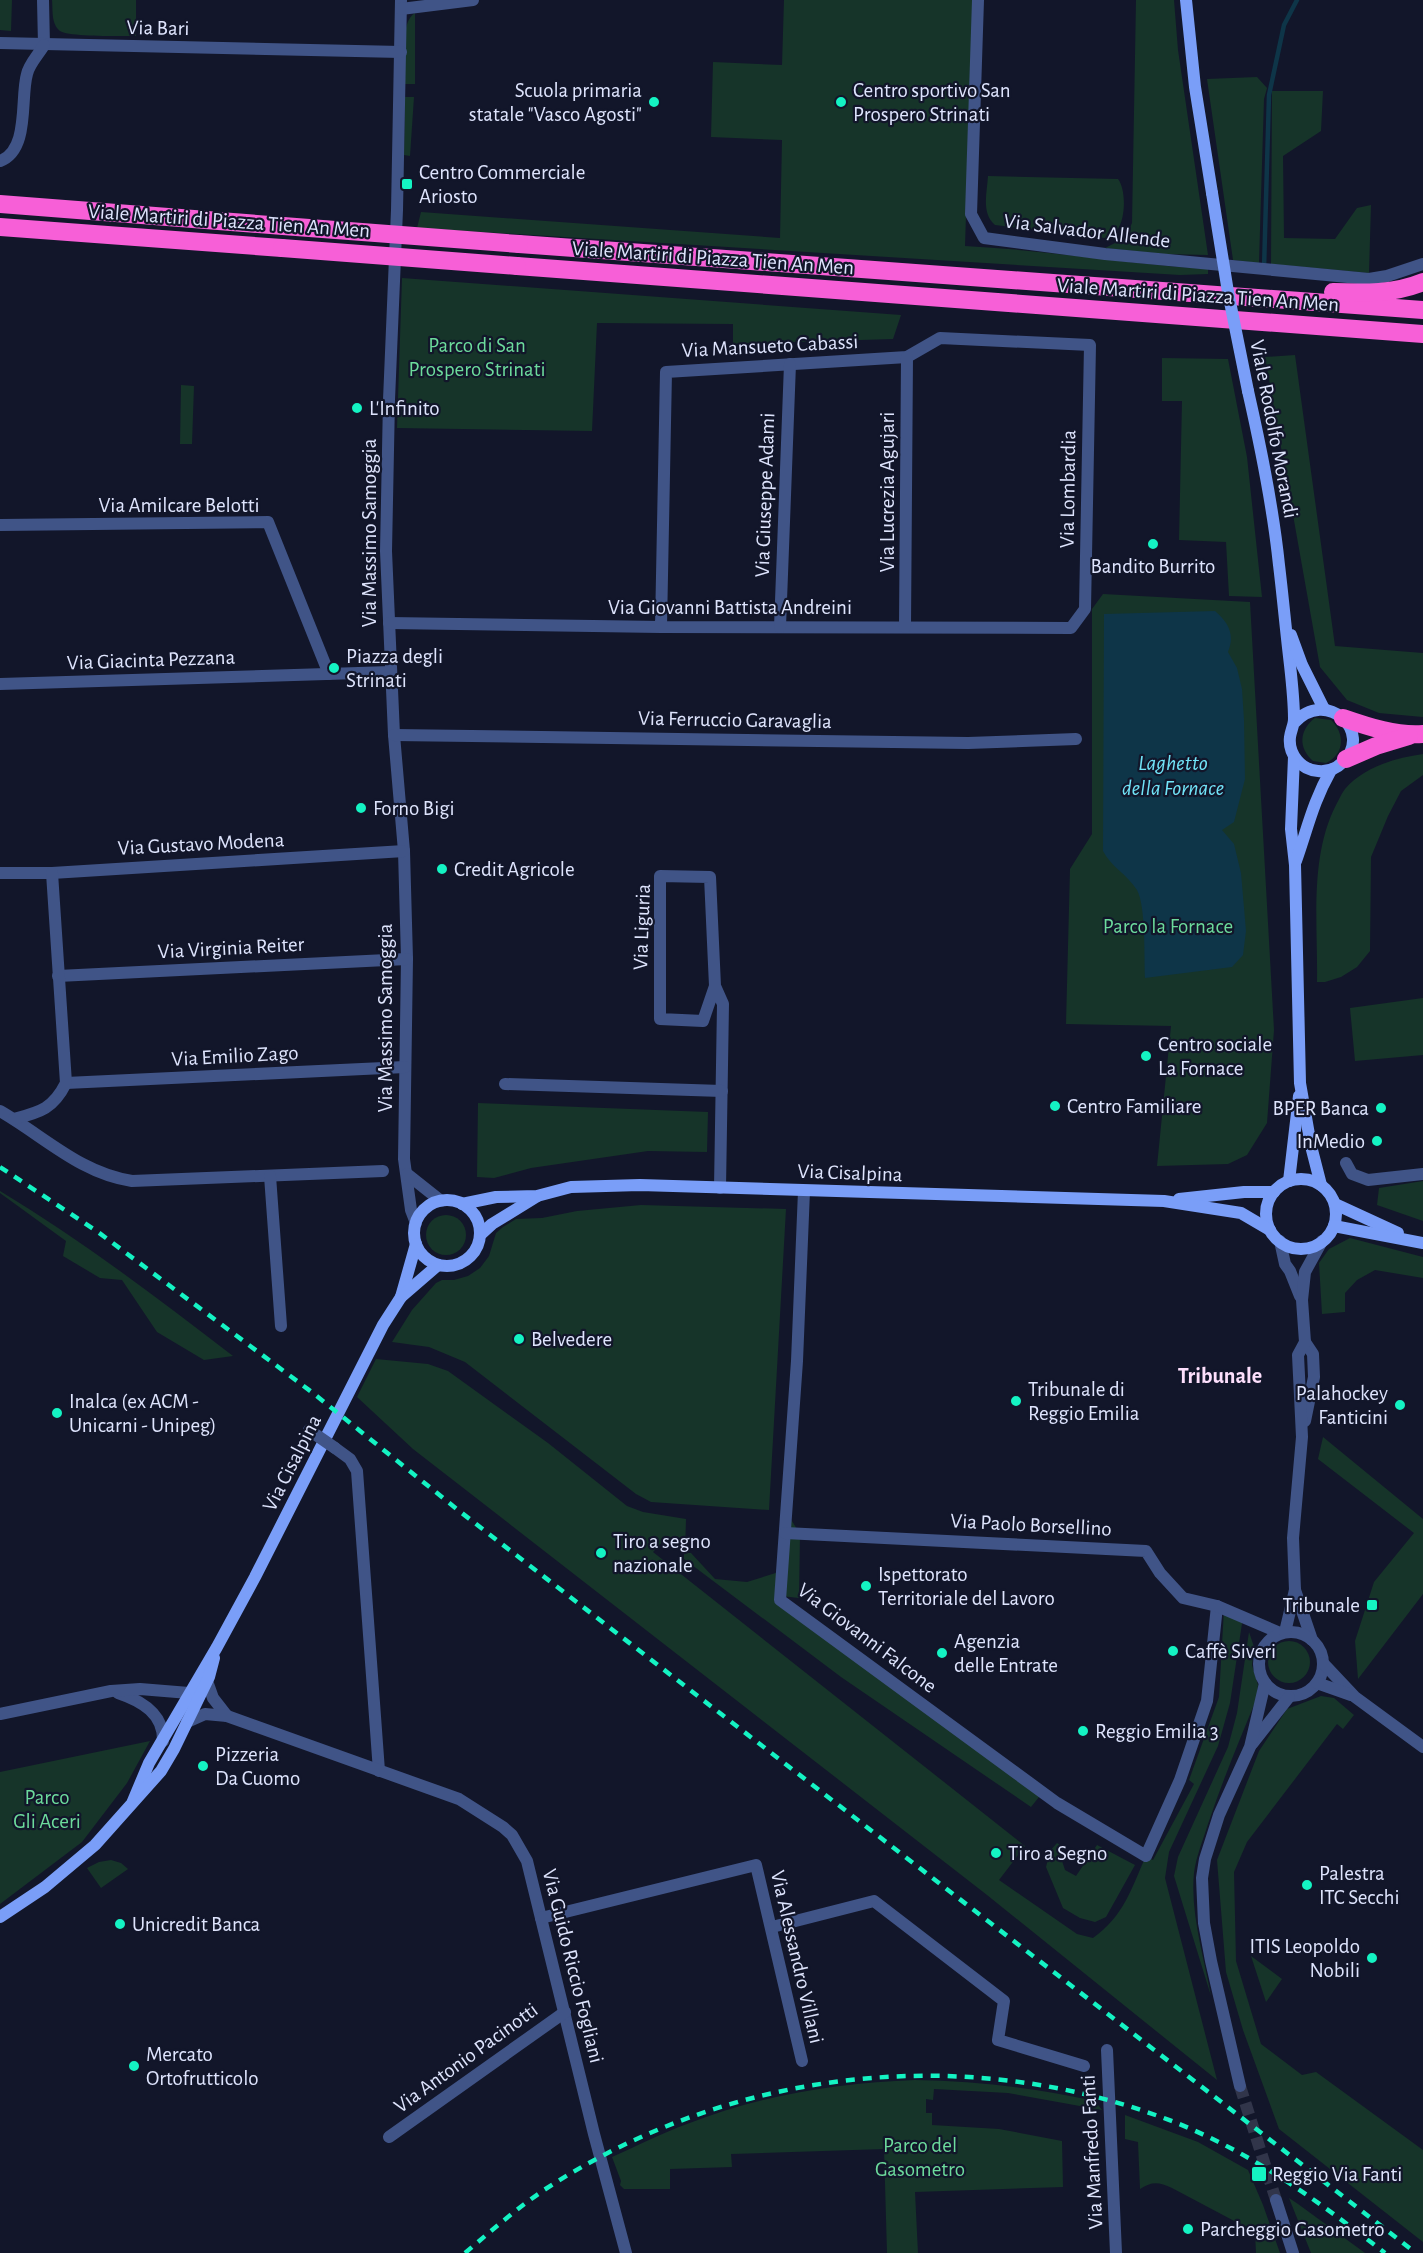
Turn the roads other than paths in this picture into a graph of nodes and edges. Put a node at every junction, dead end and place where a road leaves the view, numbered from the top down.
1 (44, 0) edge
2 (473, 0) edge
3 (978, 0) edge
4 (1186, 0) edge
5 (401, 4) edge
6 (0, 43) edge
7 (44, 45) junction
8 (401, 52) junction
9 (0, 161) edge
10 (0, 204) edge
11 (0, 227) edge
12 (1423, 264) edge
13 (1423, 282) edge
14 (1274, 299) junction
15 (1423, 310) edge
16 (1418, 335) edge
17 (1090, 345) joint
18 (907, 357) junction
19 (790, 364) junction
20 (0, 525) edge
21 (1284, 617) junction
22 (388, 624) junction
23 (661, 627) junction
24 (780, 627) junction
25 (905, 627) junction
26 (1071, 628) joint
27 (391, 672) junction
28 (329, 674) junction
29 (0, 684) edge
30 (1324, 710) junction
31 (1343, 718) junction
32 (1294, 723) junction
33 (394, 735) junction
34 (1417, 735) edge
35 (1076, 738) dead end
36 (1294, 757) junction
37 (1338, 765) junction
38 (404, 851) junction
39 (1295, 865) junction
40 (0, 873) edge
41 (52, 873) junction
42 (407, 959) junction
43 (58, 976) junction
44 (715, 986) junction
45 (405, 1067) junction
46 (66, 1083) junction
47 (1300, 1083) junction
48 (505, 1084) dead end
49 (722, 1091) junction
50 (0, 1111) edge
51 (14, 1119) junction
52 (1346, 1163) dead end
53 (382, 1172) dead end
54 (407, 1173) junction
55 (1423, 1174) edge
56 (270, 1176) junction
57 (1289, 1181) junction
58 (1321, 1185) junction
59 (720, 1188) junction
60 (804, 1191) junction
61 (1274, 1192) junction
62 (537, 1196) junction
63 (441, 1201) junction
64 (1164, 1201) junction
65 (462, 1204) junction
66 (1335, 1204) junction
67 (416, 1223) junction
68 (1334, 1226) junction
69 (1270, 1230) junction
70 (480, 1235) junction
71 (1280, 1241) junction
72 (1322, 1241) junction
73 (1419, 1242) edge
74 (416, 1244) junction
75 (438, 1265) junction
76 (401, 1297) junction
77 (1302, 1300) junction
78 (281, 1326) dead end
79 (309, 1430) dead end
80 (785, 1533) junction
81 (1295, 1590) junction
82 (1218, 1606) junction
83 (1247, 1619) junction
84 (1282, 1633) junction
85 (1312, 1640) junction
86 (1265, 1644) junction
87 (217, 1647) junction
88 (1323, 1663) junction
89 (207, 1681) junction
90 (1264, 1683) junction
91 (1317, 1683) junction
92 (111, 1691) junction
93 (189, 1694) junction
94 (1289, 1697) junction
95 (1354, 1697) junction
96 (0, 1714) edge
97 (227, 1716) junction
98 (187, 1722) junction
99 (164, 1742) junction
100 (1423, 1746) edge
101 (1250, 1747) junction
102 (380, 1771) junction
103 (133, 1801) junction
104 (0, 1917) edge
105 (541, 1918) junction
106 (772, 1927) junction
107 (565, 2012) junction
108 (1107, 2050) dead end
109 (802, 2061) dead end
110 (1084, 2066) dead end
111 (1240, 2086) tunnel mouth
112 (389, 2137) dead end
113 (1276, 2200) tunnel mouth
114 (626, 2253) edge
115 (1116, 2253) edge
116 (1293, 2253) edge

1 - 7 street
2 - 5 street
3 - 12 street, Via Salvador Allende
4 - 21 main road, Viale Rodolfo Morandi, bridge
5 - 8 street, Via Massimo Samoggia
6 - 7 street, Via Bari
7 - 8 street, Via Bari
7 - 9 street
8 - 22 street, Via Massimo Samoggia
10 - 14 highway, Viale Martiri di Piazza Tien An Men, bridge
11 - 16 highway, Viale Martiri di Piazza Tien An Men, bridge
13 - 14 highway
14 - 15 highway, Viale Martiri di Piazza Tien An Men
17 - 18 street, Via Mansueto Cabassi
17 - 26 street, Via Lombardia
18 - 19 street, Via Mansueto Cabassi
18 - 25 street, Via Lucrezia Agujari
19 - 23 street, Via Mansueto Cabassi
19 - 24 street, Via Giuseppe Adami
20 - 28 street, Via Amilcare Belotti
21 - 30 main road, Viale Rodolfo Morandi
21 - 32 main road, Viale Rodolfo Morandi
22 - 23 street, Via Giovanni Battista Andreini
22 - 27 street, Via Massimo Samoggia
23 - 24 street, Via Giovanni Battista Andreini
24 - 25 street, Via Giovanni Battista Andreini
25 - 26 street, Via Giovanni Battista Andreini
27 - 28 street
27 - 33 street, Via Massimo Samoggia
28 - 29 street, Via Giacinta Pezzana
30 - 31 main road
30 - 32 main road
31 - 34 highway
31 - 37 main road, Viale Rodolfo Morandi
32 - 36 main road, Viale Rodolfo Morandi
33 - 35 street, Via Ferruccio Garavaglia
33 - 38 street, Via Massimo Samoggia
34 - 37 highway
36 - 37 main road
36 - 39 main road, Viale Rodolfo Morandi
37 - 39 main road, Viale Rodolfo Morandi
38 - 41 street, Via Gustavo Modena
38 - 42 street, Via Massimo Samoggia
39 - 47 main road, Viale Rodolfo Morandi
40 - 41 street, Via Gustavo Modena
41 - 43 street
42 - 43 street, Via Virginia Reiter
42 - 45 street, Via Massimo Samoggia
43 - 46 street
44 - 44 street, Via Liguria
44 - 49 street, Via Liguria
45 - 46 street, Via Emilio Zago
45 - 54 street, Via Massimo Samoggia
46 - 51 street
47 - 57 main road, Viale Rodolfo Morandi
47 - 58 main road, Viale Rodolfo Morandi
48 - 49 street
49 - 59 street, Via Liguria
50 - 51 street
51 - 56 street
52 - 55 street
53 - 56 street
54 - 63 street
54 - 67 street, Via Massimo Samoggia
56 - 78 street
57 - 58 main road
57 - 61 main road
58 - 66 main road
59 - 60 main road, Via Cisalpina
59 - 62 main road, Via Cisalpina
60 - 64 main road, Via Cisalpina
60 - 80 street, Via Giovanni Falcone
61 - 64 main road, Via Cisalpina
61 - 69 main road
62 - 65 main road, Via Cisalpina
62 - 70 main road, Via Cisalpina
63 - 65 main road, Via Cisalpina
63 - 67 main road
64 - 69 main road, Via Cisalpina
65 - 70 main road
66 - 68 main road
66 - 73 main road
67 - 74 main road, Via Cisalpina
68 - 72 main road
68 - 73 main road
69 - 71 main road, Via Cisalpina
70 - 75 main road, Via Cisalpina
71 - 72 main road
71 - 77 street
72 - 77 street
74 - 75 main road
74 - 76 main road, Via Cisalpina
75 - 76 main road, Via Cisalpina
76 - 87 main road, Via Cisalpina
77 - 81 street
79 - 102 street, bridge
80 - 82 street, Via Paolo Borsellino
80 - 82 street, Via Giovanni Falcone
81 - 84 street
81 - 85 street
82 - 83 street, Via Paolo Borsellino
83 - 84 street, Via Paolo Borsellino
83 - 86 street
84 - 85 street
84 - 86 street
85 - 88 street
86 - 90 street
87 - 89 main road, Via Cisalpina
87 - 93 main road, Via Cisalpina
88 - 91 street
88 - 95 street
89 - 97 street
89 - 98 main road, Via Cisalpina
90 - 94 street
90 - 101 street
91 - 94 street
91 - 95 street
92 - 93 street
92 - 96 street
92 - 99 street
93 - 99 main road, Via Cisalpina
94 - 101 street
95 - 100 street
97 - 98 street, Via Guido Riccio Fogliani
97 - 102 street, Via Guido Riccio Fogliani
98 - 103 main road, Via Cisalpina
99 - 103 main road, Via Cisalpina
101 - 111 street
102 - 105 street, Via Guido Riccio Fogliani
103 - 104 main road, Via Cisalpina
105 - 106 street, Via Alessandro Villani
105 - 107 street, Via Guido Riccio Fogliani
106 - 109 street, Via Alessandro Villani
106 - 110 street
107 - 112 street, Via Antonio Pacinotti
107 - 114 street, Via Guido Riccio Fogliani
108 - 115 street, Via Manfredo Fanti
113 - 116 street

